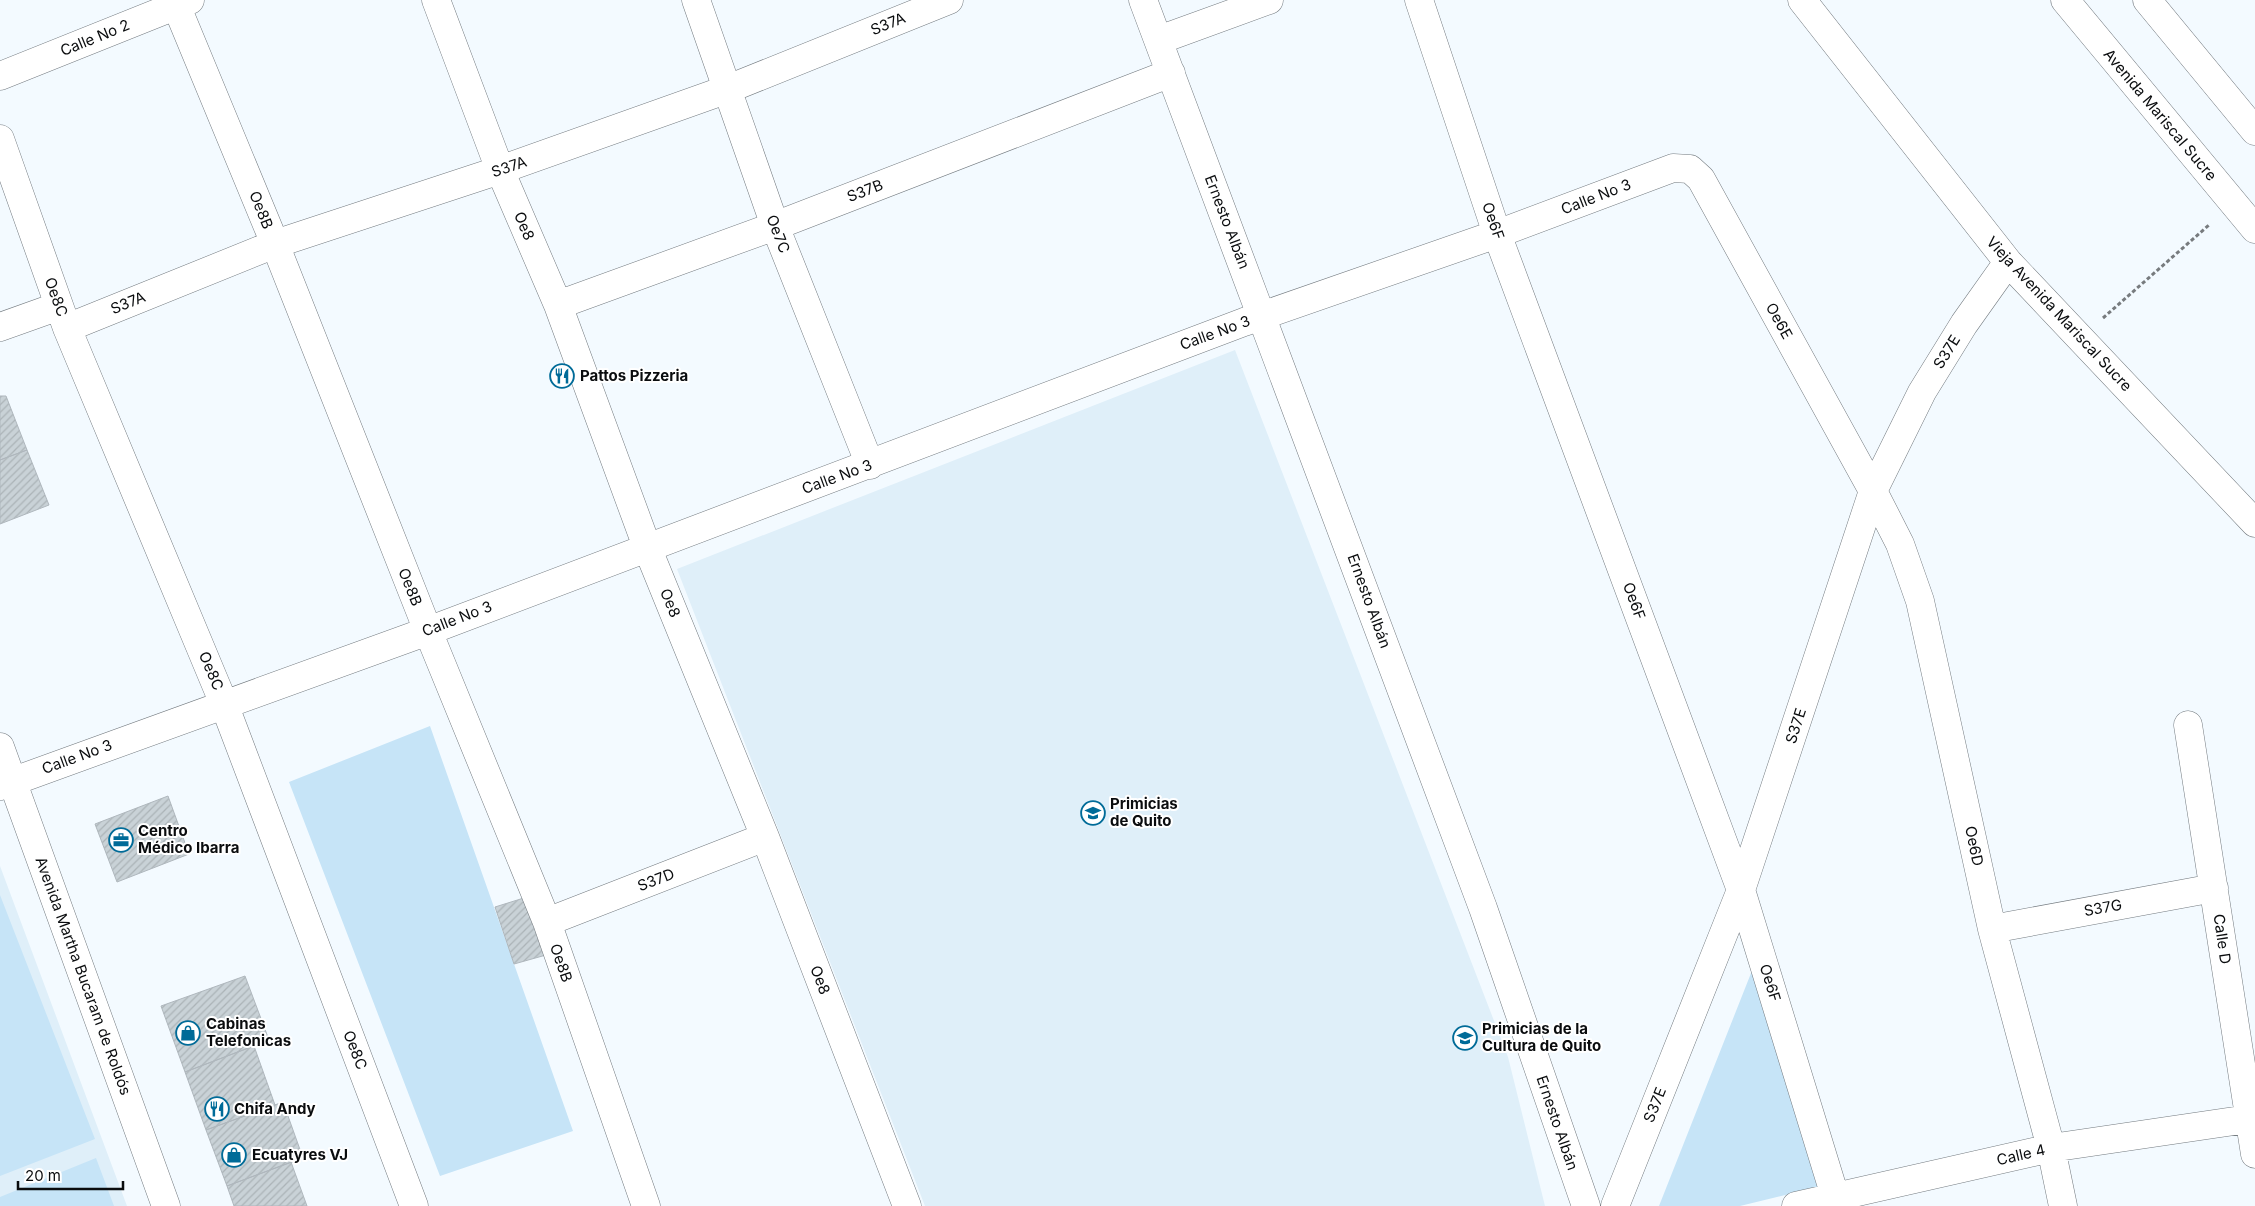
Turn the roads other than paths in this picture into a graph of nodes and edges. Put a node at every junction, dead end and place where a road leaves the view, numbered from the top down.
1 (436, 0) edge
2 (696, 0) edge
3 (949, 0) edge
4 (1142, 0) edge
5 (1268, 0) edge
6 (1419, 0) edge
7 (1802, 0) edge
8 (2065, 0) edge
9 (2147, 0) edge
10 (180, 2) edge
11 (1159, 40) junction
12 (1171, 73) junction
13 (0, 76) edge
14 (728, 89) junction
15 (2255, 131) edge
16 (0, 139) edge
17 (1673, 168) joint
18 (500, 170) junction
19 (775, 226) junction
20 (2255, 230) edge
21 (1497, 234) junction
22 (275, 244) junction
23 (2008, 262) junction
24 (558, 305) junction
25 (63, 317) junction
26 (1263, 317) junction
27 (0, 327) edge
28 (870, 465) junction
29 (1873, 491) junction
30 (2255, 522) edge
31 (647, 547) junction
32 (428, 631) junction
33 (224, 704) junction
34 (2188, 725) dead end
35 (0, 746) edge
36 (6, 783) edge
37 (765, 837) junction
38 (2214, 888) junction
39 (1741, 890) junction
40 (547, 922) junction
41 (1992, 929) junction
42 (2248, 1119) junction
43 (2051, 1148) junction
44 (2255, 1154) edge
45 (1837, 1202) edge
46 (166, 1206) edge
47 (414, 1206) edge
48 (646, 1206) edge
49 (907, 1206) edge
50 (1586, 1206) edge
51 (1615, 1206) edge
52 (1796, 1206) edge
53 (2063, 1206) edge

1 - 18 street, Oe8
2 - 14 street, Oe7C
3 - 14 street, S37A
4 - 11 street, Ernesto Albán
5 - 11 street
6 - 21 street, Oe6F
7 - 23 street, Vieja Avenida Mariscal Sucre
8 - 20 street, Avenida Mariscal Sucre
9 - 15 street
10 - 13 street, Calle No 2
10 - 22 street, Oe8B
11 - 12 street, Ernesto Albán
12 - 19 street, S37B
12 - 26 street, Ernesto Albán
14 - 18 street, S37A
14 - 19 street, Oe7C
16 - 25 street, Oe8C
17 - 21 street, Calle No 3
17 - 29 street, Oe6E
18 - 22 street, S37A
18 - 24 street, Oe8
19 - 24 street, S37B
19 - 28 street, Oe7C
21 - 26 street, Calle No 3
21 - 39 street, Oe6F
22 - 25 street, S37A
22 - 32 street, Oe8B
23 - 29 street, S37E
23 - 30 street, Vieja Avenida Mariscal Sucre
24 - 31 street, Oe8
25 - 27 street, S37A
25 - 33 street, Oe8C
26 - 28 street, Calle No 3
26 - 50 street, Ernesto Albán
28 - 31 street, Calle No 3
29 - 39 street, S37E
29 - 41 street, Oe6D
31 - 32 street, Calle No 3
31 - 37 street, Oe8
32 - 33 street, Calle No 3
32 - 40 street, Oe8B
33 - 36 street, Calle No 3
33 - 47 street, Oe8C
34 - 38 street, Calle D
35 - 36 street, Avenida Martha Bucaram de Roldós
36 - 46 street, Avenida Martha Bucaram de Roldós
37 - 40 street, S37D
37 - 49 street, Oe8
38 - 41 street, S37G
38 - 42 street, Calle D
39 - 45 street, Oe6F
39 - 51 street, S37E
40 - 48 street, Oe8B
41 - 43 street, Oe6D
42 - 43 street, Calle 4
42 - 44 street, Calle D
43 - 45 street, Calle 4
43 - 53 street, Oe6D
45 - 52 street, Calle 4

